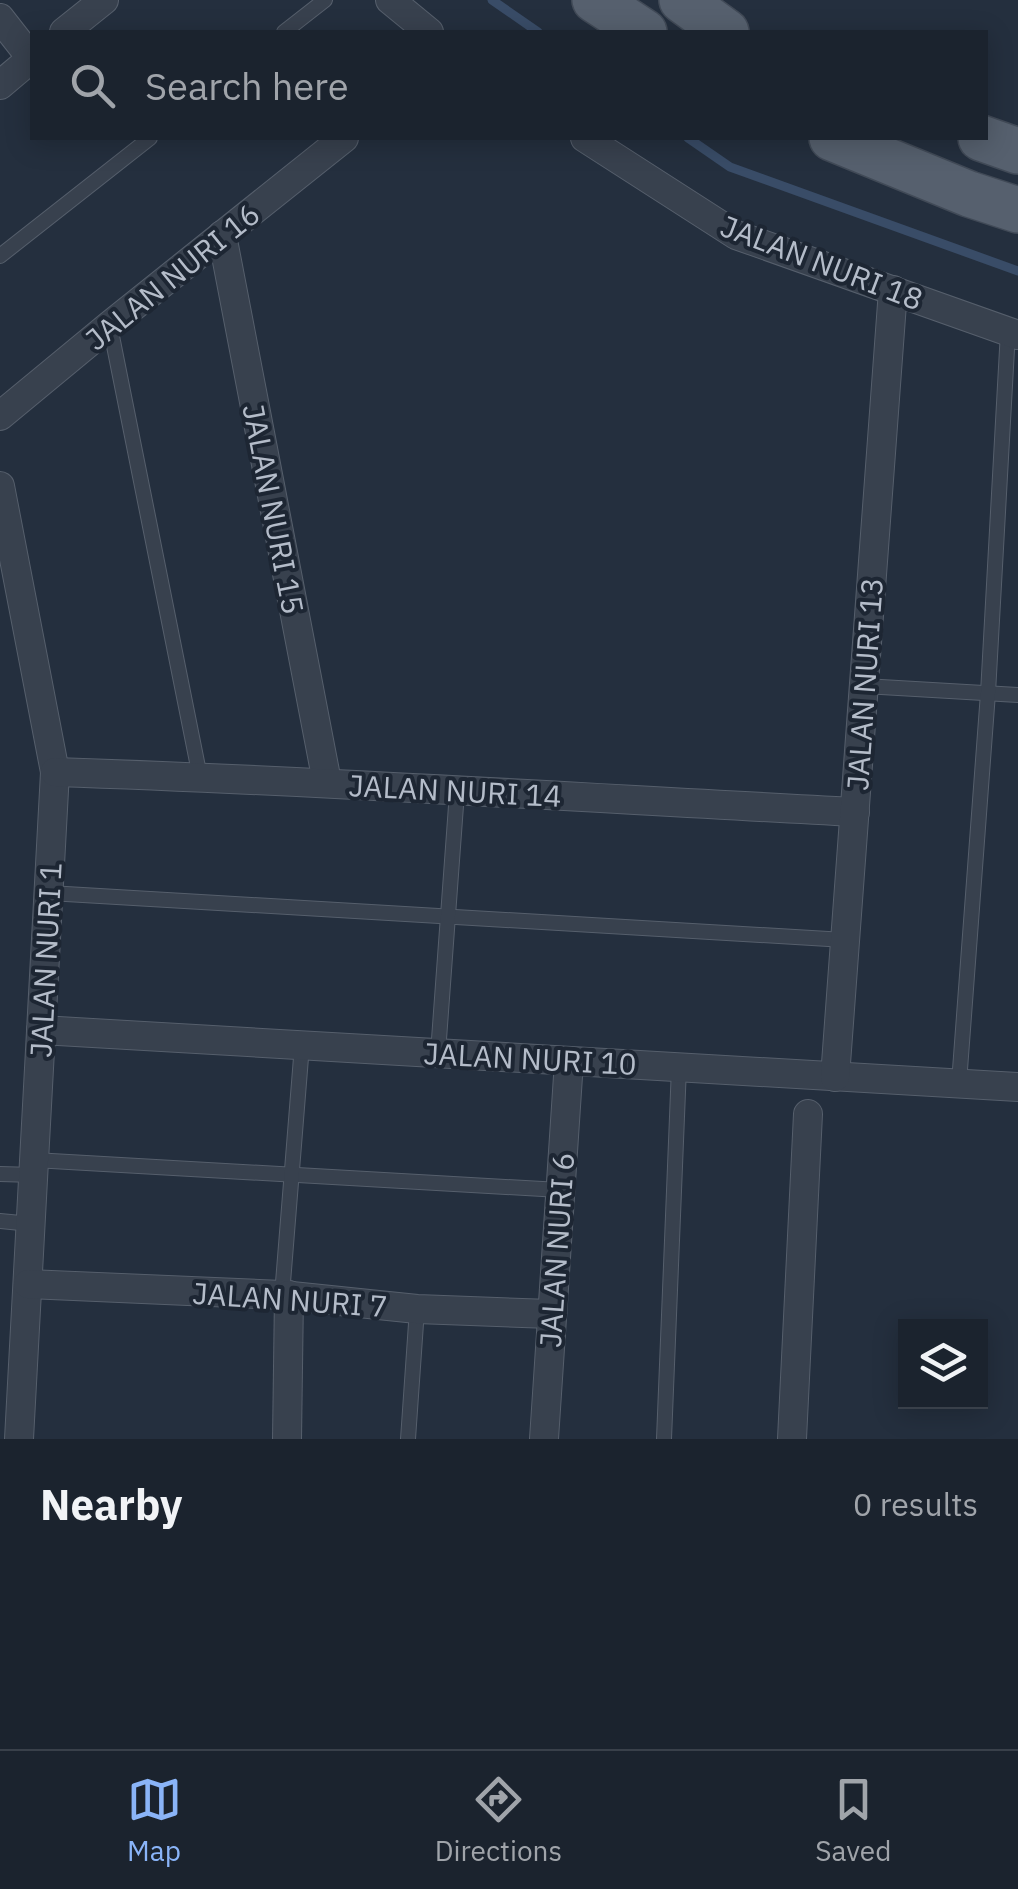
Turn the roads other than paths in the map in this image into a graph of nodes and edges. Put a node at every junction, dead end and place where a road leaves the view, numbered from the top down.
1 (104, 0) edge
2 (325, 0) edge
3 (390, 0) edge
4 (596, 0) edge
5 (682, 0) edge
6 (0, 18) edge
7 (66, 30) edge
8 (287, 30) edge
9 (427, 30) edge
10 (641, 30) edge
11 (723, 30) edge
12 (30, 56) edge
13 (30, 61) edge
14 (0, 85) edge
15 (147, 140) edge
16 (341, 140) edge
17 (588, 140) edge
18 (837, 140) edge
19 (988, 140) edge
20 (1018, 151) edge
21 (1018, 210) edge
22 (222, 235) junction
23 (0, 256) edge
24 (893, 290) junction
25 (110, 324) junction
26 (1013, 333) edge
27 (0, 416) edge
28 (0, 486) edge
29 (864, 686) junction
30 (988, 694) junction
31 (1018, 695) edge
32 (55, 772) junction
33 (200, 777) junction
34 (326, 782) junction
35 (456, 792) junction
36 (854, 812) junction
37 (49, 893) junction
38 (446, 916) junction
39 (845, 940) junction
40 (41, 1030) junction
41 (302, 1045) junction
42 (438, 1054) junction
43 (569, 1061) junction
44 (679, 1067) junction
45 (835, 1077) junction
46 (959, 1084) junction
47 (1018, 1087) edge
48 (808, 1114) dead end
49 (34, 1168) junction
50 (0, 1174) edge
51 (291, 1175) junction
52 (560, 1190) junction
53 (0, 1221) edge
54 (31, 1224) junction
55 (28, 1284) junction
56 (285, 1295) junction
57 (417, 1309) junction
58 (551, 1314) junction
59 (20, 1439) edge
60 (287, 1439) edge
61 (408, 1439) edge
62 (544, 1439) edge
63 (664, 1439) edge
64 (792, 1439) edge

1 - 7 street
2 - 8 lane
3 - 9 street
4 - 10 main road
5 - 11 main road
6 - 12 street
13 - 14 street
15 - 23 lane
16 - 22 street, JALAN NURI 16
17 - 24 street, JALAN NURI 18
18 - 21 main road
19 - 20 main road
22 - 25 street, JALAN NURI 16
22 - 34 street, JALAN NURI 15
24 - 26 street, JALAN NURI 18
24 - 29 street, JALAN NURI 13
25 - 27 street, JALAN NURI 16
25 - 33 lane
26 - 30 lane
28 - 32 street, JALAN NURI 1
29 - 30 lane
29 - 36 street, JALAN NURI 13
30 - 31 lane
30 - 46 lane
32 - 33 street, JALAN NURI 14
32 - 37 street, JALAN NURI 1
33 - 34 street, JALAN NURI 14
34 - 35 street, JALAN NURI 14
35 - 36 street, JALAN NURI 14
35 - 38 lane
36 - 39 street, JALAN NURI 13
37 - 38 lane
37 - 40 street, JALAN NURI 1
38 - 39 lane
38 - 42 lane
39 - 45 street, JALAN NURI 13
40 - 41 street, JALAN NURI 10
40 - 49 street, JALAN NURI 1
41 - 42 street, JALAN NURI 10
41 - 51 lane
42 - 43 street, JALAN NURI 10
43 - 44 street, JALAN NURI 10
43 - 52 street, JALAN NURI 6
44 - 45 street, JALAN NURI 10
44 - 63 lane
45 - 46 street, JALAN NURI 10
46 - 47 street, JALAN NURI 10
48 - 64 street
49 - 50 lane
49 - 51 lane
49 - 54 street, JALAN NURI 1
51 - 52 lane
51 - 56 lane
52 - 58 street, JALAN NURI 6
53 - 54 lane
54 - 55 street, JALAN NURI 1
55 - 56 street, JALAN NURI 7
55 - 59 street, JALAN NURI 1
56 - 57 street, JALAN NURI 7
56 - 60 street
57 - 58 street, JALAN NURI 7
57 - 61 lane
58 - 62 street, JALAN NURI 6

